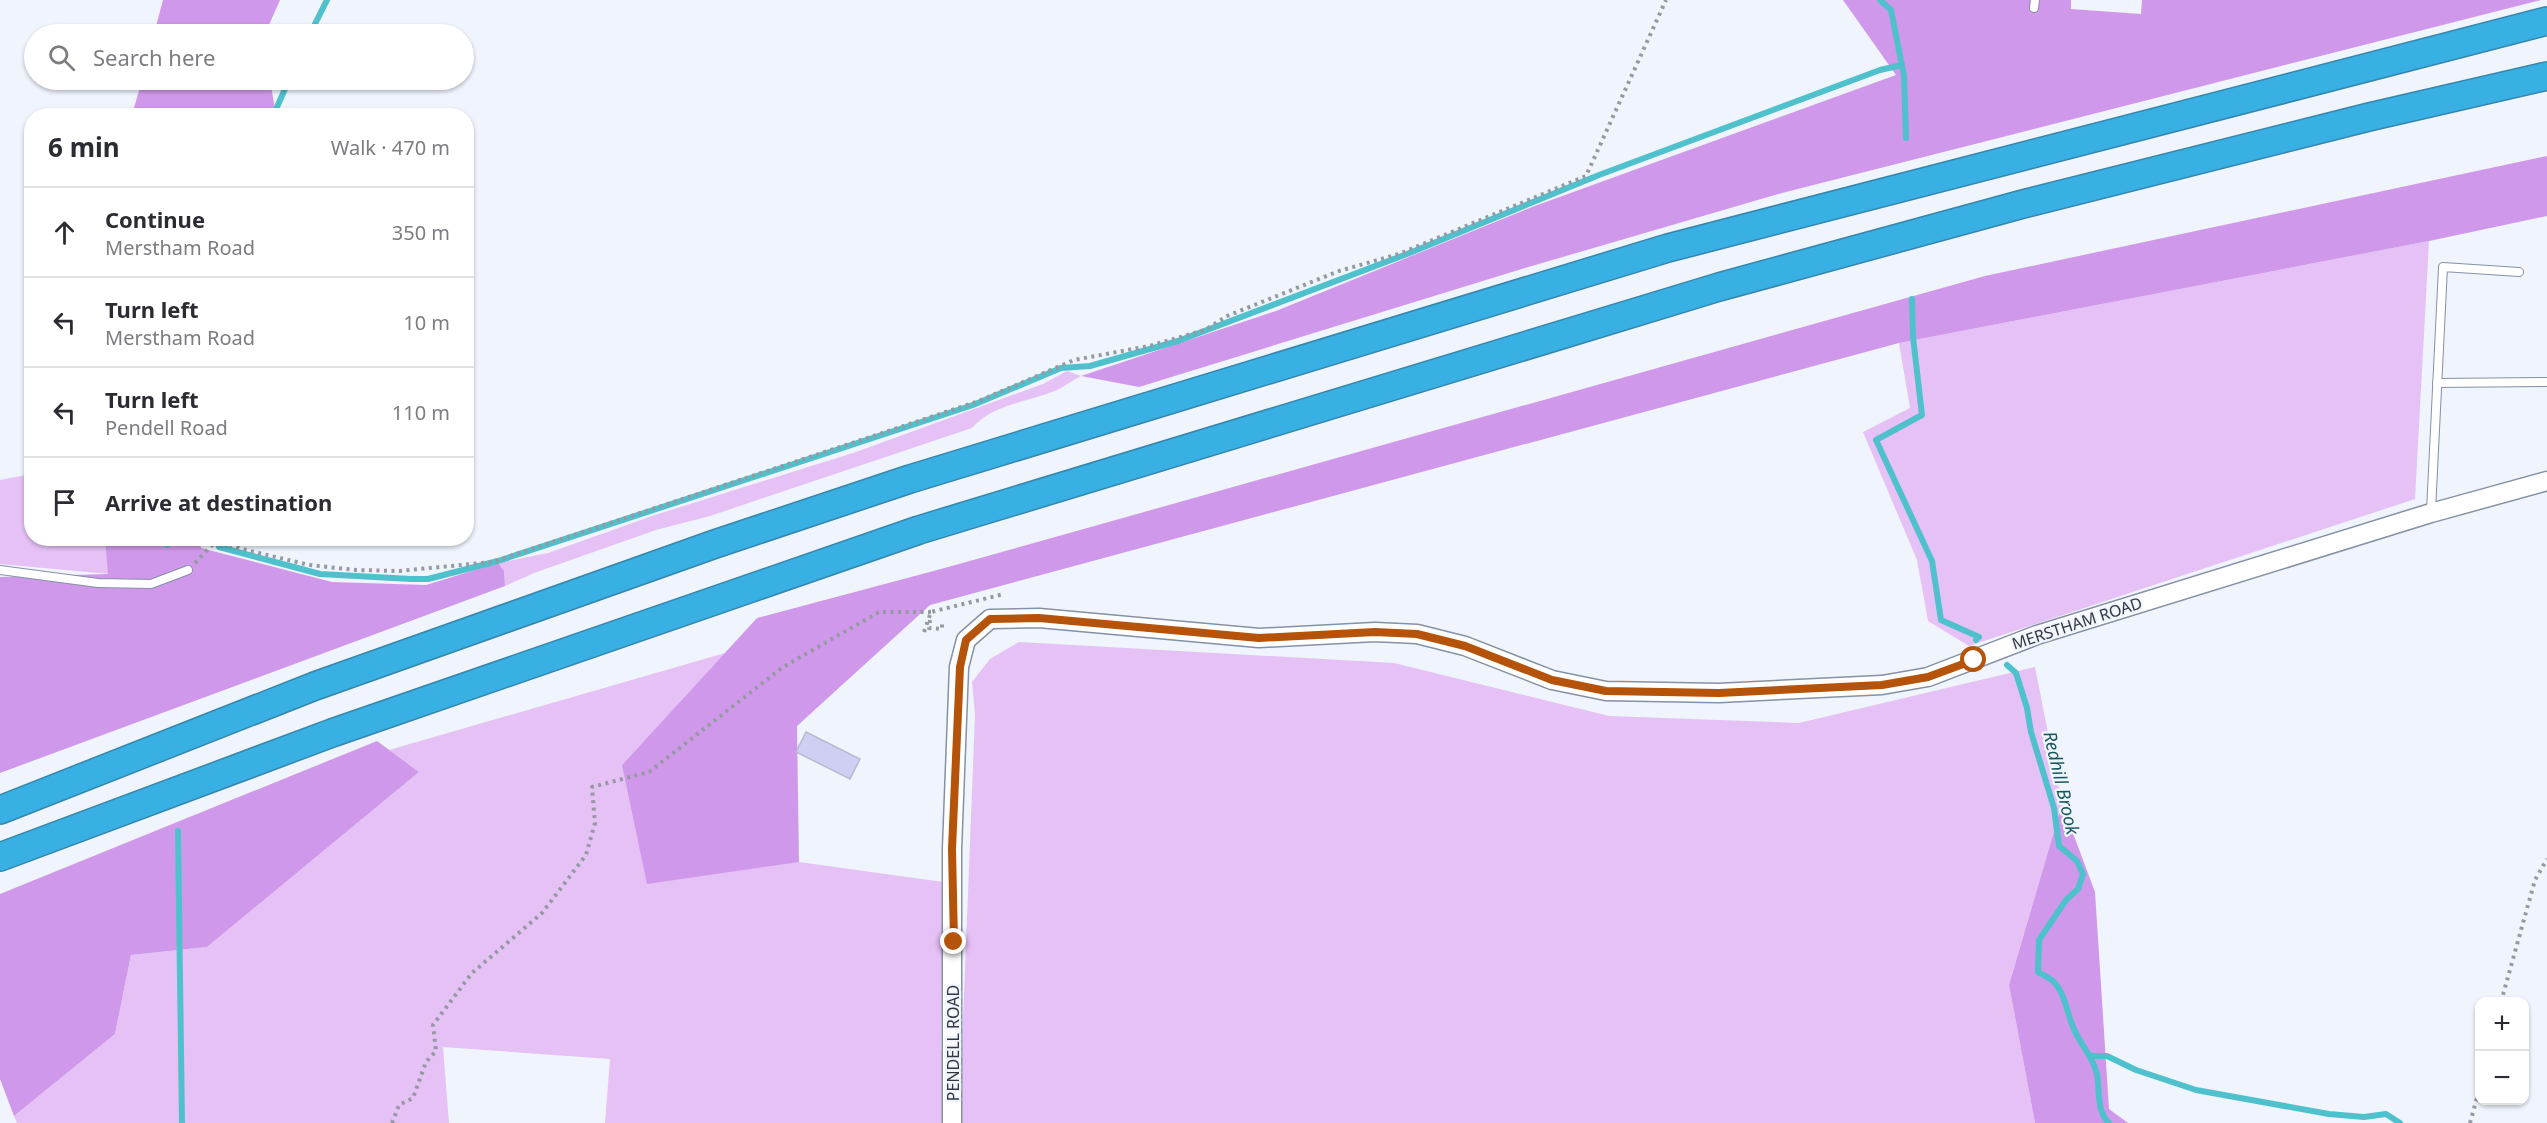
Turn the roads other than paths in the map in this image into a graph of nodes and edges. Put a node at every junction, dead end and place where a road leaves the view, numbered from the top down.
1 (2545, 21) edge
2 (2547, 76) edge
3 (2519, 272) dead end
4 (2547, 382) edge
5 (2437, 383) junction
6 (2547, 481) edge
7 (2431, 513) junction
8 (0, 570) edge
9 (188, 570) road end
10 (966, 640) joint
11 (0, 810) edge
12 (0, 857) edge
13 (952, 1123) edge

1 - 11 highway
2 - 12 highway
3 - 5 lane
4 - 5 lane
5 - 7 lane
6 - 7 street, MERSTHAM ROAD
7 - 10 street, MERSTHAM ROAD
8 - 9 lane
10 - 13 street, PENDELL ROAD

